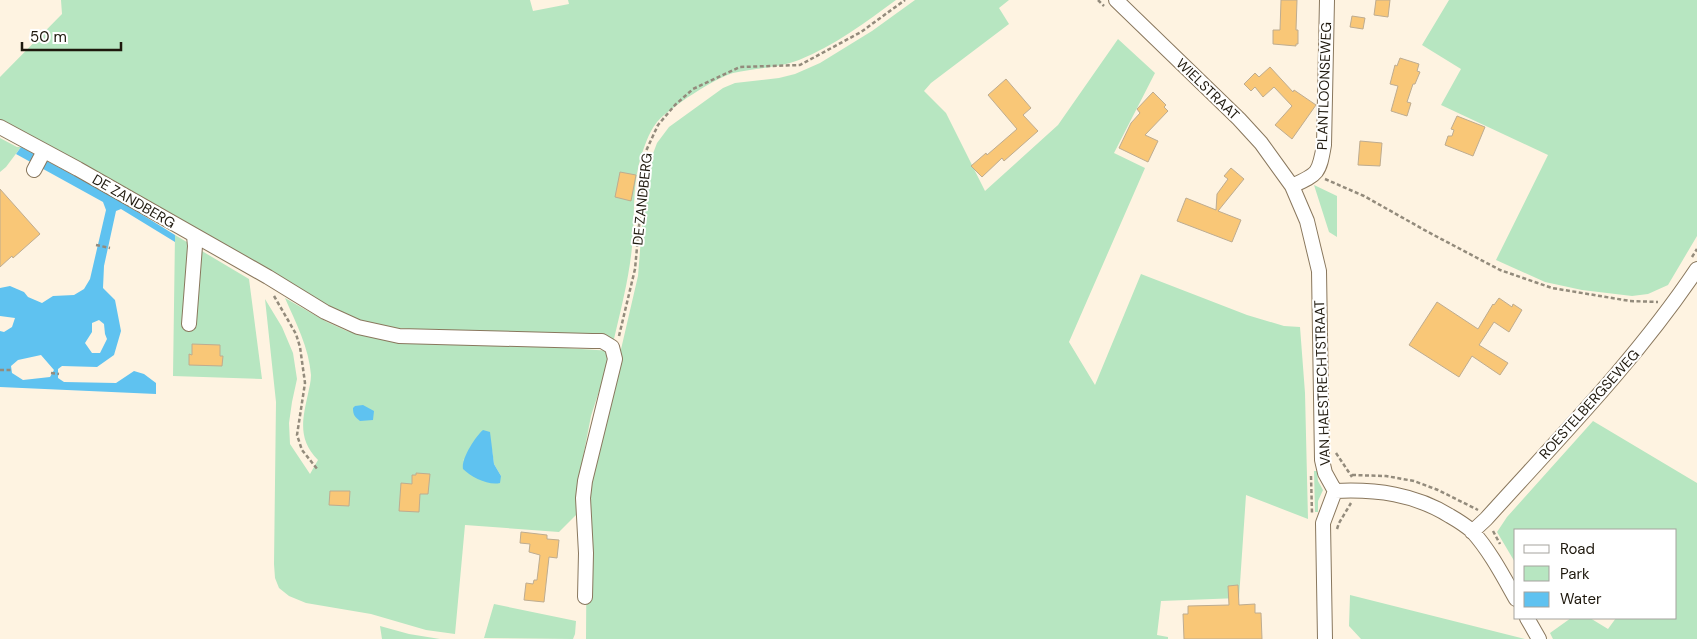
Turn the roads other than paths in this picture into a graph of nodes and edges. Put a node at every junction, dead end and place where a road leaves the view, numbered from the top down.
1 (1116, 0) edge
2 (1327, 0) edge
3 (0, 128) edge
4 (44, 152) junction
5 (34, 170) dead end
6 (1292, 186) junction
7 (194, 236) junction
8 (1697, 269) edge
9 (189, 324) dead end
10 (1335, 491) junction
11 (1472, 532) junction
12 (1514, 596) edge
13 (585, 597) dead end
14 (1527, 619) edge
15 (1325, 639) edge
16 (1539, 639) edge

1 - 6 street, WIELSTRAAT
2 - 6 street, PLANTLOONSEWEG
3 - 4 street, DE ZANDBERG
4 - 5 street
4 - 7 street, DE ZANDBERG
6 - 10 street, VAN HAESTRECHTSTRAAT
7 - 9 street
7 - 13 street, DE ZANDBERG
8 - 11 street, ROESTELBERGSEWEG
10 - 11 street
10 - 15 street
11 - 12 street
14 - 16 street

